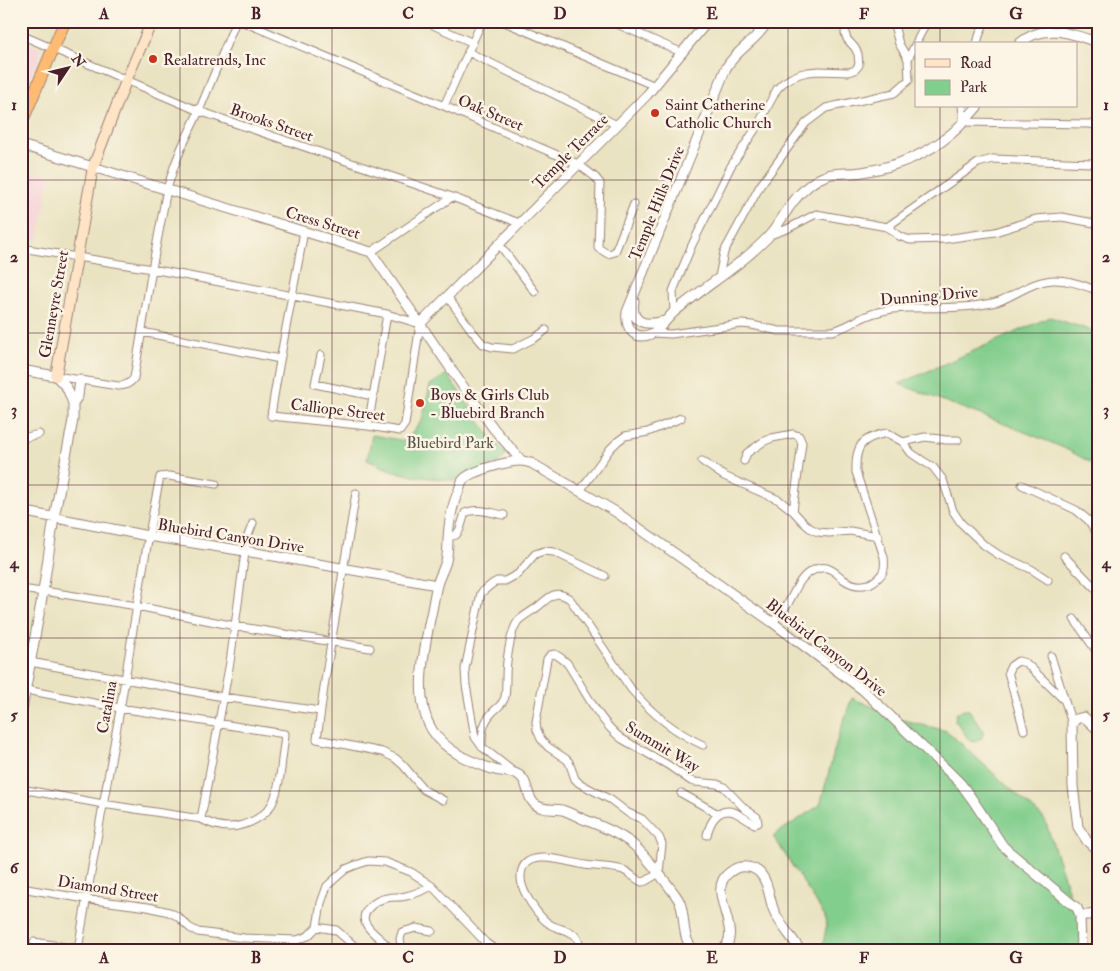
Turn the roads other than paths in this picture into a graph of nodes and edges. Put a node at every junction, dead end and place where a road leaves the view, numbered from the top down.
1 (65, 21) edge
2 (152, 21) edge
3 (236, 21) edge
4 (241, 21) edge
5 (424, 21) edge
6 (482, 21) edge
7 (502, 21) edge
8 (610, 21) edge
9 (708, 21) edge
10 (768, 21) edge
11 (848, 21) edge
12 (893, 21) edge
13 (927, 21) edge
14 (985, 21) edge
15 (21, 35) edge
16 (916, 42) edge
17 (978, 42) edge
18 (1022, 42) edge
19 (1099, 42) edge
20 (472, 43) junction
21 (915, 45) edge
22 (54, 49) junction
23 (468, 52) junction
24 (683, 53) junction
25 (908, 59) junction
26 (126, 81) junction
27 (654, 86) junction
28 (444, 106) junction
29 (962, 108) edge
30 (976, 108) edge
31 (198, 111) junction
32 (964, 122) junction
33 (21, 124) edge
34 (617, 125) junction
35 (1099, 125) edge
36 (21, 145) edge
37 (578, 164) junction
38 (1099, 164) edge
39 (93, 167) junction
40 (167, 189) junction
41 (452, 197) junction
42 (634, 204) dead end
43 (519, 223) junction
44 (1099, 224) edge
45 (887, 227) junction
46 (304, 232) junction
47 (770, 235) junction
48 (499, 244) junction
49 (21, 248) edge
50 (371, 252) junction
51 (76, 256) junction
52 (152, 269) junction
53 (719, 277) junction
54 (1099, 291) edge
55 (535, 292) dead end
56 (293, 296) junction
57 (447, 296) junction
58 (635, 296) junction
59 (674, 312) junction
60 (387, 314) junction
61 (664, 321) junction
62 (420, 324) junction
63 (546, 330) dead end
64 (142, 332) junction
65 (654, 333) junction
66 (671, 334) junction
67 (321, 355) dead end
68 (280, 359) junction
69 (21, 370) edge
70 (56, 376) junction
71 (80, 380) junction
72 (373, 396) junction
73 (73, 403) junction
74 (681, 418) dead end
75 (368, 426) junction
76 (39, 434) dead end
77 (958, 440) dead end
78 (903, 442) junction
79 (21, 447) edge
80 (521, 460) junction
81 (702, 461) dead end
82 (744, 461) dead end
83 (216, 484) dead end
84 (1022, 485) dead end
85 (580, 491) junction
86 (356, 494) dead end
87 (21, 511) edge
88 (793, 511) junction
89 (504, 515) dead end
90 (54, 518) junction
91 (253, 523) dead end
92 (148, 536) junction
93 (878, 536) junction
94 (1099, 536) edge
95 (448, 537) junction
96 (245, 551) junction
97 (1064, 556) dead end
98 (343, 569) junction
99 (604, 576) dead end
100 (1048, 580) dead end
101 (437, 585) junction
102 (21, 589) edge
103 (43, 592) junction
104 (1099, 592) edge
105 (137, 606) junction
106 (1074, 619) dead end
107 (772, 622) junction
108 (234, 626) junction
109 (331, 642) junction
110 (370, 648) dead end
111 (1099, 655) edge
112 (1051, 656) dead end
113 (30, 662) junction
114 (125, 679) junction
115 (24, 689) edge
116 (223, 697) junction
117 (1065, 702) junction
118 (120, 708) junction
119 (320, 712) junction
120 (21, 715) edge
121 (219, 724) junction
122 (1072, 724) junction
123 (1024, 730) dead end
124 (1099, 731) edge
125 (703, 745) dead end
126 (482, 747) junction
127 (515, 773) junction
128 (21, 789) edge
129 (681, 793) dead end
130 (443, 800) dead end
131 (103, 804) junction
132 (718, 814) junction
133 (201, 819) junction
134 (707, 835) dead end
135 (1099, 852) edge
136 (659, 873) junction
137 (432, 886) junction
138 (21, 888) edge
139 (86, 899) junction
140 (1099, 913) edge
141 (1080, 915) junction
142 (317, 927) junction
143 (432, 932) dead end
144 (34, 942) dead end
145 (80, 949) edge
146 (359, 950) edge
147 (390, 950) edge
148 (402, 950) edge
149 (496, 950) edge
150 (579, 950) edge
151 (694, 950) edge
152 (722, 950) edge
153 (800, 950) edge
154 (1081, 950) edge

1 - 22 highway
2 - 26 main road, Glenneyre Street
3 - 31 street
4 - 28 street, Oak Street
5 - 20 street
6 - 20 street
7 - 27 street
8 - 24 street
9 - 24 street, Temple Terrace
10 - 58 street, Temple Hills Drive
11 - 59 street
12 - 25 street
13 - 16 street
14 - 17 street
15 - 22 street, Brooks Street
18 - 19 street
20 - 23 street
21 - 25 street
22 - 26 street, Brooks Street
22 - 33 highway
23 - 28 street
23 - 34 street
24 - 27 street, Temple Terrace
25 - 53 street
26 - 31 street, Brooks Street
26 - 39 main road, Glenneyre Street
27 - 34 street, Temple Terrace
28 - 37 street, Oak Street
29 - 32 street
30 - 32 street
31 - 40 street
31 - 41 street, Brooks Street
32 - 35 street
32 - 47 street
34 - 37 street, Temple Terrace
36 - 39 street, Cress Street
37 - 42 street, Oak Street
37 - 43 street, Temple Terrace
38 - 45 street
39 - 40 street, Cress Street
39 - 51 main road, Glenneyre Street
40 - 46 street, Cress Street
40 - 52 street
41 - 43 street, Brooks Street
41 - 50 street
43 - 48 street, Temple Terrace
44 - 45 street
45 - 47 street
46 - 50 street, Cress Street
46 - 56 street
47 - 53 street
48 - 55 street
48 - 57 street, Temple Terrace
49 - 51 street
50 - 62 street, Cress Street
51 - 52 street
51 - 70 main road, Glenneyre Street
52 - 56 street
52 - 64 street
53 - 59 street
54 - 66 street, Dunning Drive
56 - 60 street
56 - 68 street
57 - 62 street, Temple Terrace
57 - 63 street
58 - 61 street
58 - 65 street, Temple Hills Drive
59 - 61 street
60 - 62 street
60 - 72 street
61 - 65 street
61 - 66 street
62 - 75 street, Calliope Street
62 - 80 street, Cress Street
64 - 68 street
64 - 71 street
65 - 66 street, Dunning Drive
67 - 72 street
68 - 75 street, Calliope Street
69 - 70 street
70 - 71 street
70 - 73 street, Glenneyre Street
71 - 73 street
72 - 75 street
73 - 90 street
74 - 85 street
76 - 79 street
77 - 78 street
78 - 93 street
78 - 100 street
80 - 85 street, Bluebird Canyon Drive
80 - 95 street
81 - 88 street
82 - 88 street
83 - 92 street, Catalina
84 - 94 street
85 - 107 street, Bluebird Canyon Drive
86 - 98 street
87 - 90 street, Bluebird Canyon Drive
88 - 93 street
89 - 95 street
90 - 92 street, Bluebird Canyon Drive
90 - 103 street
91 - 96 street
92 - 96 street, Bluebird Canyon Drive
92 - 105 street, Catalina
93 - 107 street
95 - 101 street
96 - 98 street, Bluebird Canyon Drive
96 - 108 street
97 - 104 street
98 - 101 street, Bluebird Canyon Drive
98 - 109 street
99 - 126 street
101 - 127 street
102 - 103 street
103 - 105 street
103 - 113 street
105 - 108 street
105 - 114 street, Catalina
106 - 111 street
107 - 141 street, Bluebird Canyon Drive
108 - 109 street
108 - 116 street
109 - 110 street
109 - 119 street
112 - 117 street
113 - 114 street
113 - 115 street
114 - 116 street
114 - 118 street, Catalina
115 - 118 street
115 - 120 street
116 - 119 street
116 - 121 street
117 - 122 street
117 - 123 street
118 - 121 street
118 - 131 street, Catalina
119 - 130 street
121 - 133 street
121 - 133 street
122 - 124 street
122 - 135 street
125 - 126 street
126 - 127 street
127 - 136 street
128 - 131 street
129 - 132 street
131 - 133 street
131 - 139 street, Catalina
132 - 134 street
132 - 136 street, Summit Way
136 - 150 street
136 - 151 street
137 - 142 street
137 - 147 street
137 - 149 street
138 - 139 street, Diamond Street
139 - 142 street, Diamond Street
139 - 145 street, Catalina
140 - 141 street
141 - 154 street
142 - 146 street
143 - 148 street
144 - 145 street
152 - 153 street

